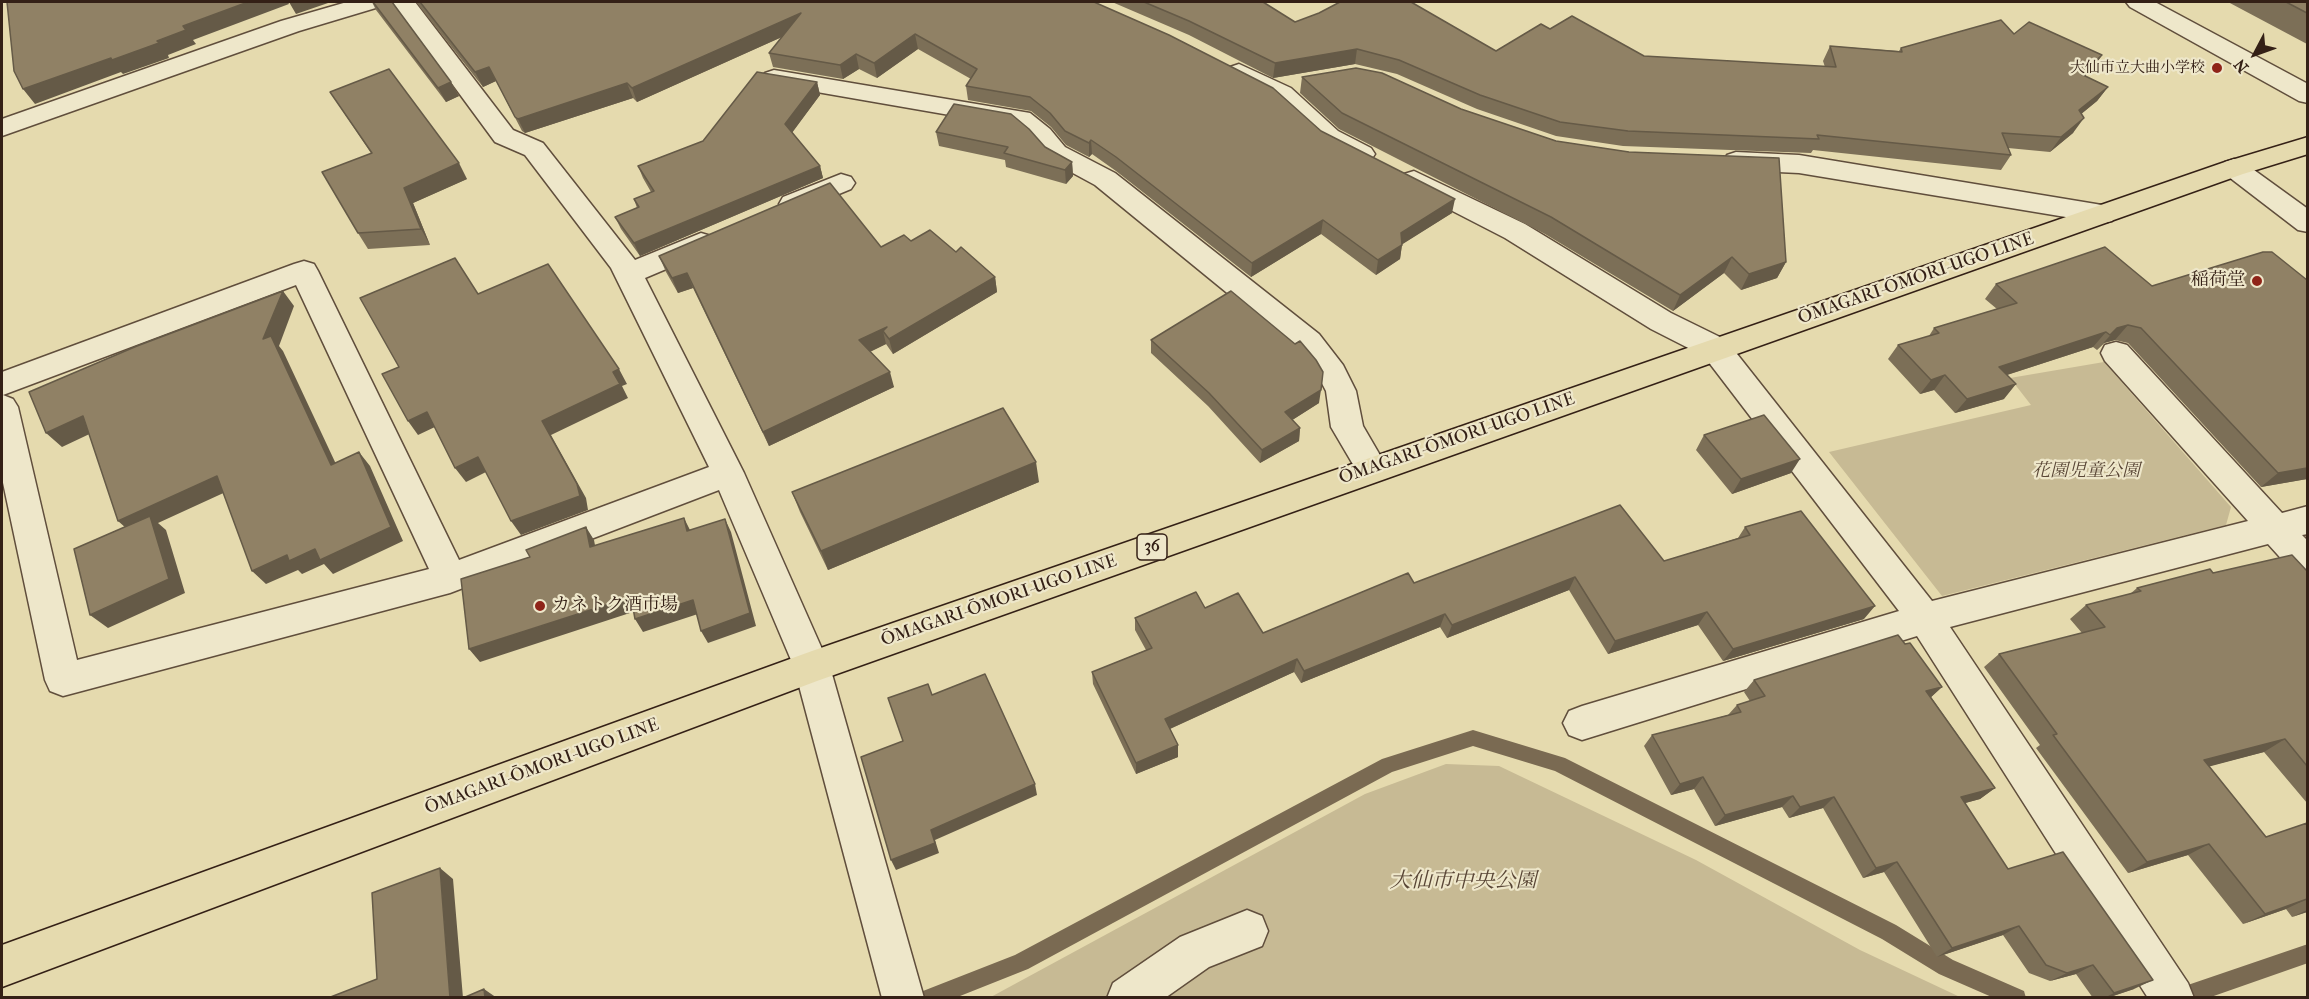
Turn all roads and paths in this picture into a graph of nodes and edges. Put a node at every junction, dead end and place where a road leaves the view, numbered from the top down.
1 (372, 2) edge
2 (403, 2) edge
3 (2138, 2) edge
4 (1219, 62) edge
5 (769, 77) edge
6 (1302, 82) dead end
7 (1270, 88) junction
8 (2307, 95) edge
9 (2, 128) edge
10 (2307, 145) edge
11 (1717, 160) edge
12 (2234, 168) junction
13 (842, 183) dead end
14 (2102, 214) junction
15 (767, 215) edge
16 (2307, 223) edge
17 (724, 233) edge
18 (628, 274) junction
19 (1715, 348) junction
20 (2116, 353) edge
21 (2, 384) edge
22 (2, 407) edge
23 (1372, 469) junction
24 (728, 472) junction
25 (2307, 520) edge
26 (2272, 529) junction
27 (2307, 565) edge
28 (450, 578) junction
29 (1925, 618) junction
30 (812, 667) junction
31 (1582, 723) dead end
32 (1247, 931) dead end
33 (2, 966) edge
34 (900, 989) edge
35 (2168, 989) edge
36 (1128, 998) edge

1 - 9 street
2 - 18 street
3 - 8 street
4 - 7 street
5 - 23 street
6 - 7 street
7 - 19 street
10 - 12 main road, ŌMAGARI-ŌMORI-UGO LINE / 36
11 - 14 street
12 - 14 main road, ŌMAGARI-ŌMORI-UGO LINE / 36
12 - 16 street
13 - 15 street
14 - 19 main road, ŌMAGARI-ŌMORI-UGO LINE / 36
17 - 18 street
18 - 24 street
19 - 23 main road, ŌMAGARI-ŌMORI-UGO LINE / 36
19 - 29 street
20 - 26 street
21 - 28 street
22 - 28 street
23 - 30 main road, ŌMAGARI-ŌMORI-UGO LINE / 36
24 - 28 street
24 - 30 street
25 - 26 street
26 - 27 street
26 - 29 street
29 - 31 street
29 - 35 street
30 - 33 main road, ŌMAGARI-ŌMORI-UGO LINE / 36
30 - 34 street
32 - 36 street

